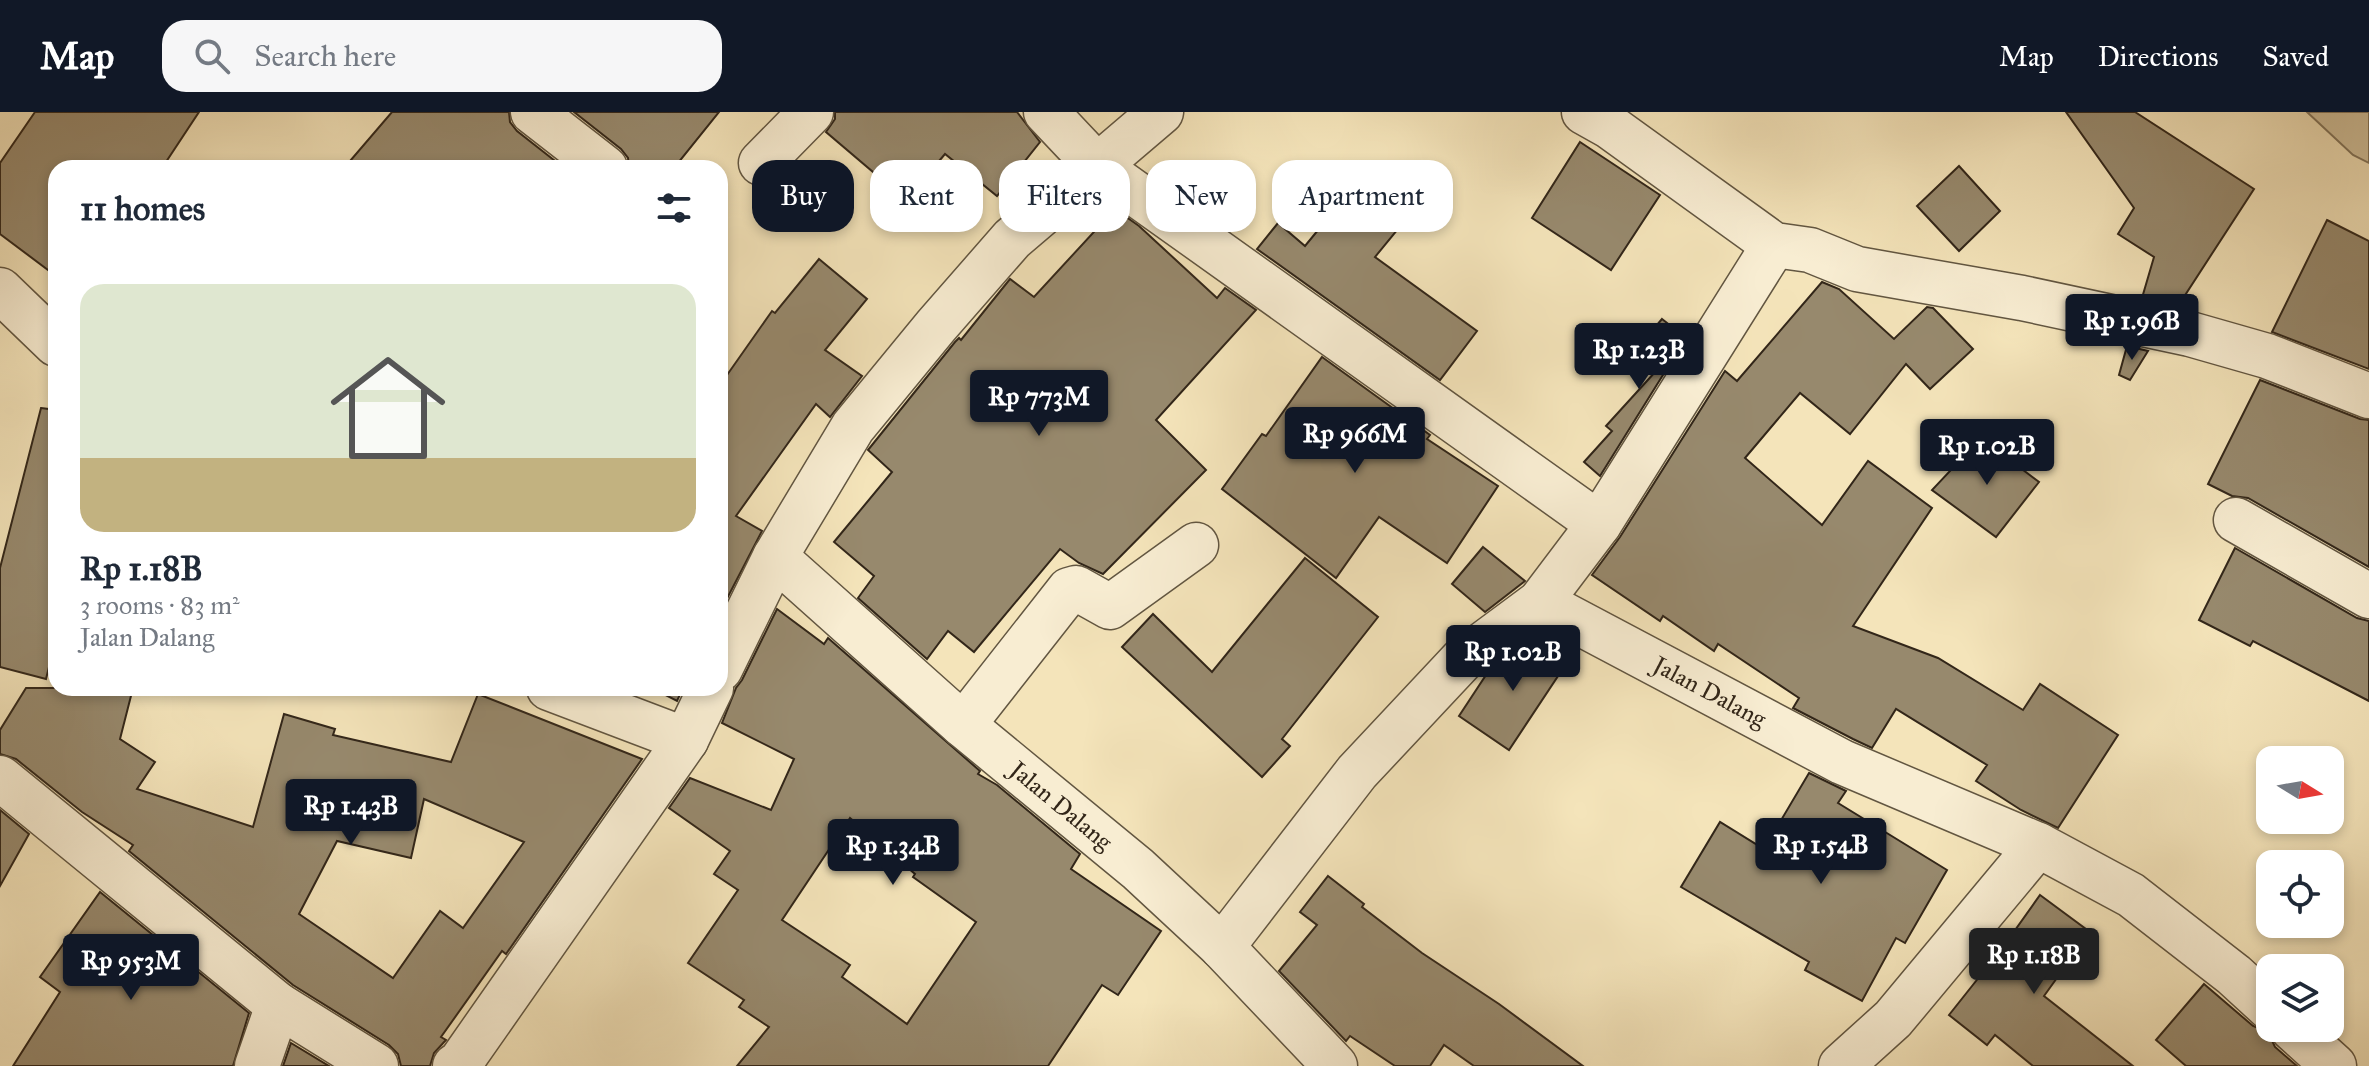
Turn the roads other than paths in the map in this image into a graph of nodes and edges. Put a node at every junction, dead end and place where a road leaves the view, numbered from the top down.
1 (533, 112) edge
2 (811, 112) edge
3 (1046, 112) edge
4 (1161, 112) edge
5 (1584, 112) edge
6 (595, 160) edge
7 (764, 160) edge
8 (1091, 160) edge
9 (1104, 160) edge
10 (1130, 190) edge
11 (1020, 232) edge
12 (1774, 245) junction
13 (4, 302) edge
14 (48, 338) edge
15 (2369, 396) edge
16 (2236, 520) dead end
17 (1599, 524) junction
18 (1196, 545) dead end
19 (775, 557) junction
20 (2369, 596) edge
21 (1540, 602) junction
22 (728, 653) edge
23 (570, 696) edge
24 (707, 696) edge
25 (963, 725) junction
26 (686, 740) junction
27 (0, 778) edge
28 (2038, 845) junction
29 (1222, 947) junction
30 (2256, 995) edge
31 (278, 1005) junction
32 (2307, 1042) edge
33 (257, 1066) edge
34 (376, 1066) edge
35 (455, 1066) edge
36 (1335, 1066) edge
37 (1841, 1066) edge
38 (2334, 1066) edge

1 - 6 street
2 - 7 street
3 - 8 street
4 - 9 street
5 - 12 street
10 - 17 street
11 - 19 street
12 - 15 street
12 - 17 street
13 - 14 street
16 - 20 street
17 - 21 street
18 - 25 street
19 - 22 street
19 - 25 street, Jalan Dalang
21 - 28 street, Jalan Dalang
21 - 29 street
23 - 26 street
24 - 26 street
25 - 29 street, Jalan Dalang
26 - 35 street
27 - 31 street
28 - 30 street, Jalan Dalang
28 - 37 street
29 - 36 street, Jalan Dalang
31 - 33 street
31 - 34 street
32 - 38 street

